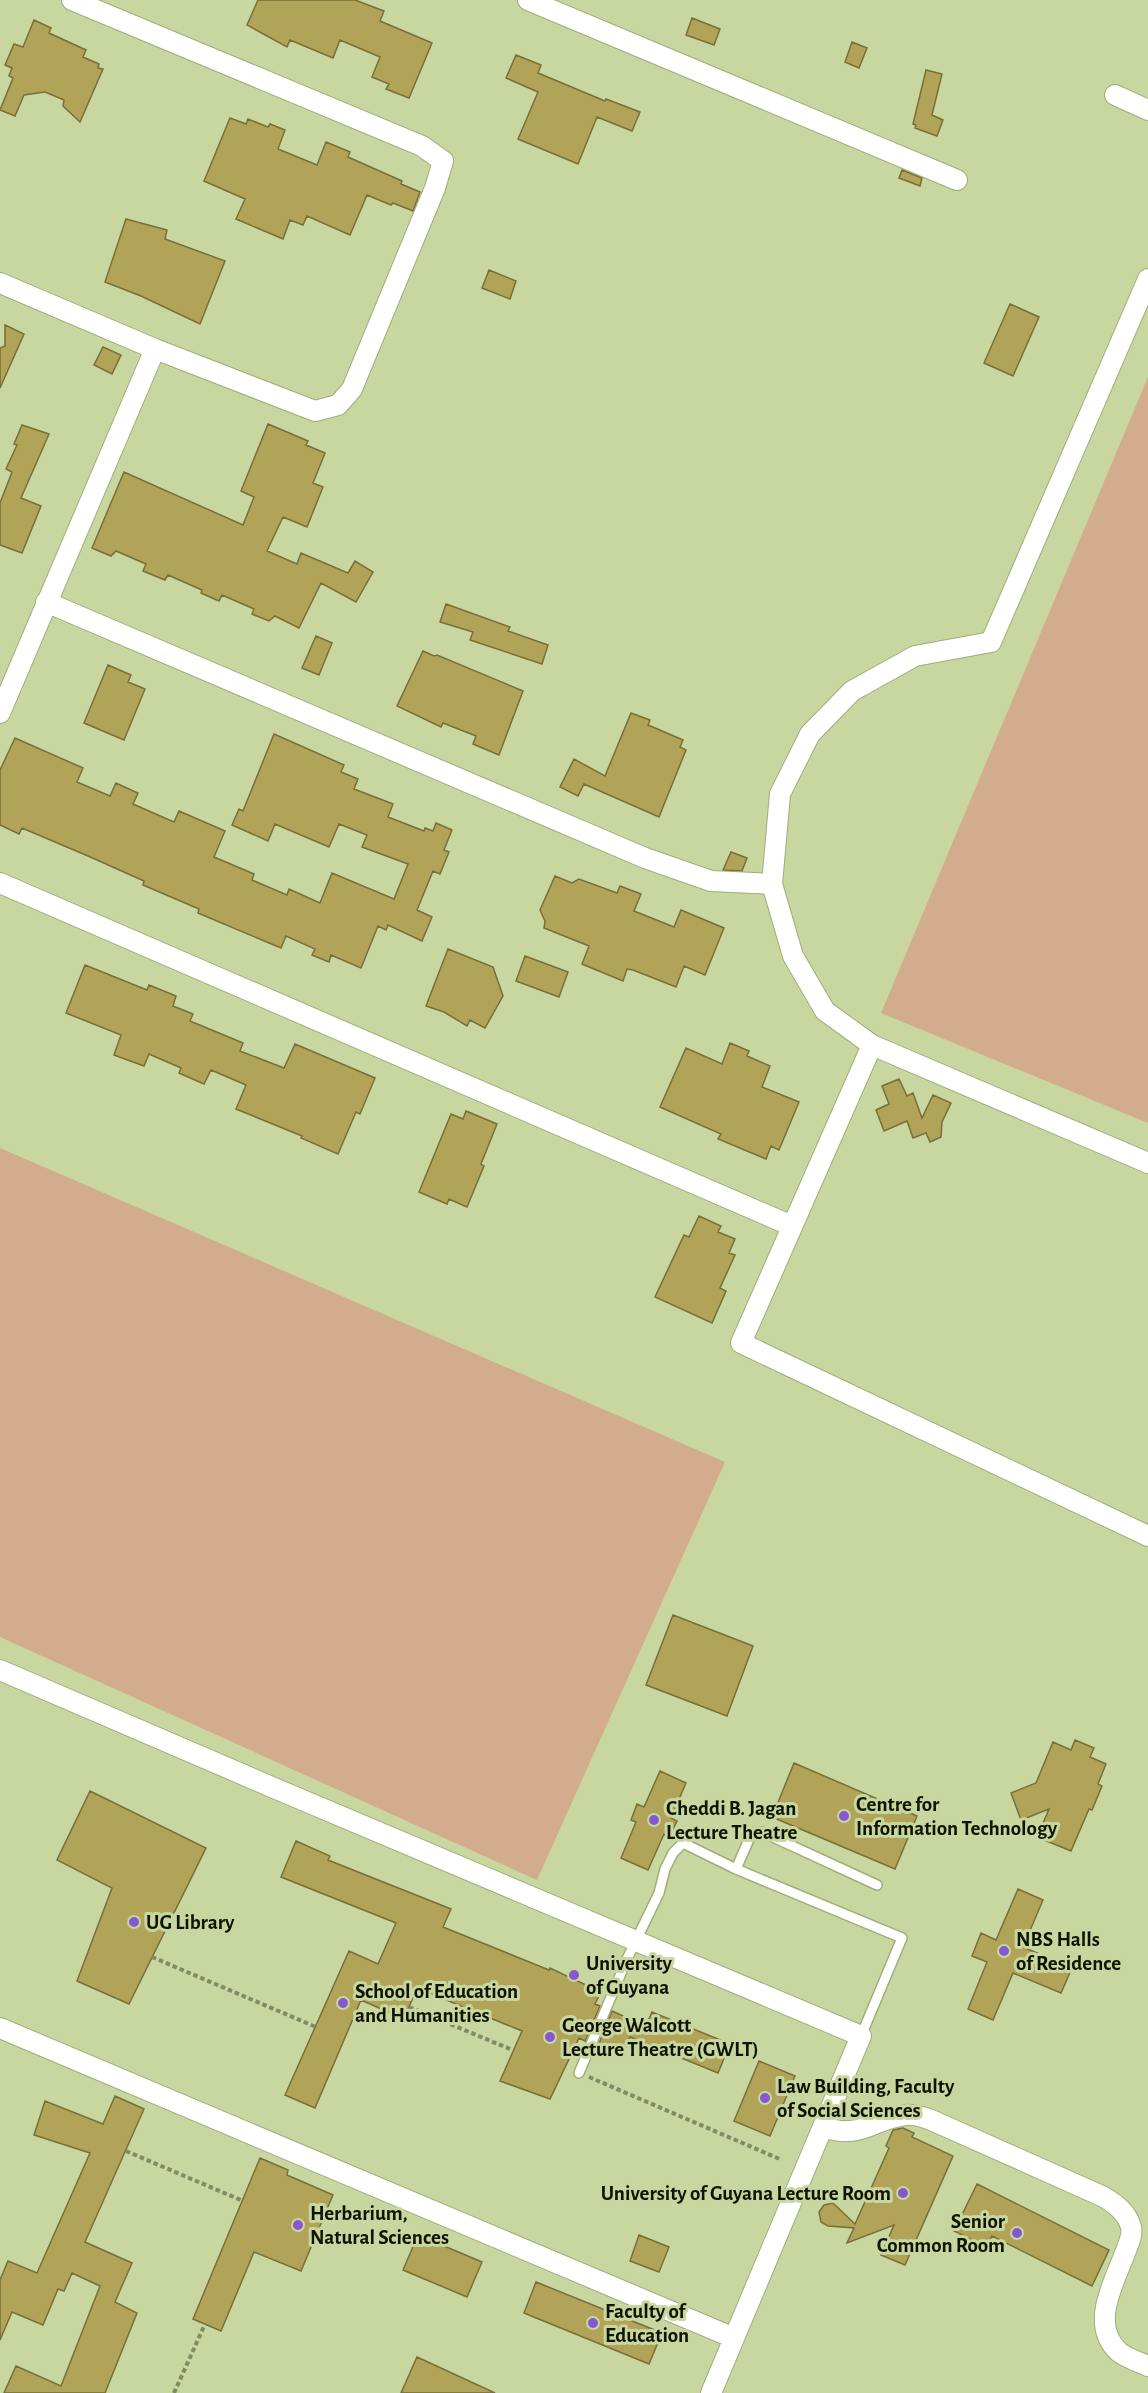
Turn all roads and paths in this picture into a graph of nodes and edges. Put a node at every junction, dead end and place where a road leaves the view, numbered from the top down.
1 (72, 0) edge
2 (528, 0) edge
3 (1115, 95) dead end
4 (1148, 110) edge
5 (957, 180) dead end
6 (1148, 279) edge
7 (0, 283) edge
8 (155, 350) junction
9 (46, 602) junction
10 (0, 713) edge
11 (0, 883) edge
12 (772, 884) junction
13 (872, 1045) junction
14 (1148, 1163) edge
15 (792, 1226) junction
16 (1148, 1536) edge
17 (0, 1670) edge
18 (736, 1869) junction
19 (877, 1885) dead end
20 (637, 1942) junction
21 (152, 1958) dead end
22 (409, 2007) dead end
23 (316, 2027) dead end
24 (0, 2028) edge
25 (861, 2036) junction
26 (510, 2049) dead end
27 (579, 2073) joint
28 (823, 2127) junction
29 (126, 2151) dead end
30 (782, 2160) dead end
31 (243, 2201) dead end
32 (206, 2324) dead end
33 (734, 2338) junction
34 (1148, 2366) edge
35 (174, 2393) edge
36 (711, 2393) edge

1 - 8 street
2 - 5 street
3 - 4 street
6 - 12 street
7 - 8 street
8 - 9 street
9 - 10 street
9 - 12 street
11 - 15 street
12 - 13 street
13 - 14 street
13 - 15 street
15 - 16 street
17 - 20 street
18 - 19 lane
18 - 20 lane
18 - 25 lane
20 - 25 street
20 - 27 lane
21 - 23 path
22 - 26 path
24 - 33 street
25 - 28 street
27 - 30 path
28 - 33 street
28 - 34 street
29 - 31 path
32 - 35 path
33 - 36 street

